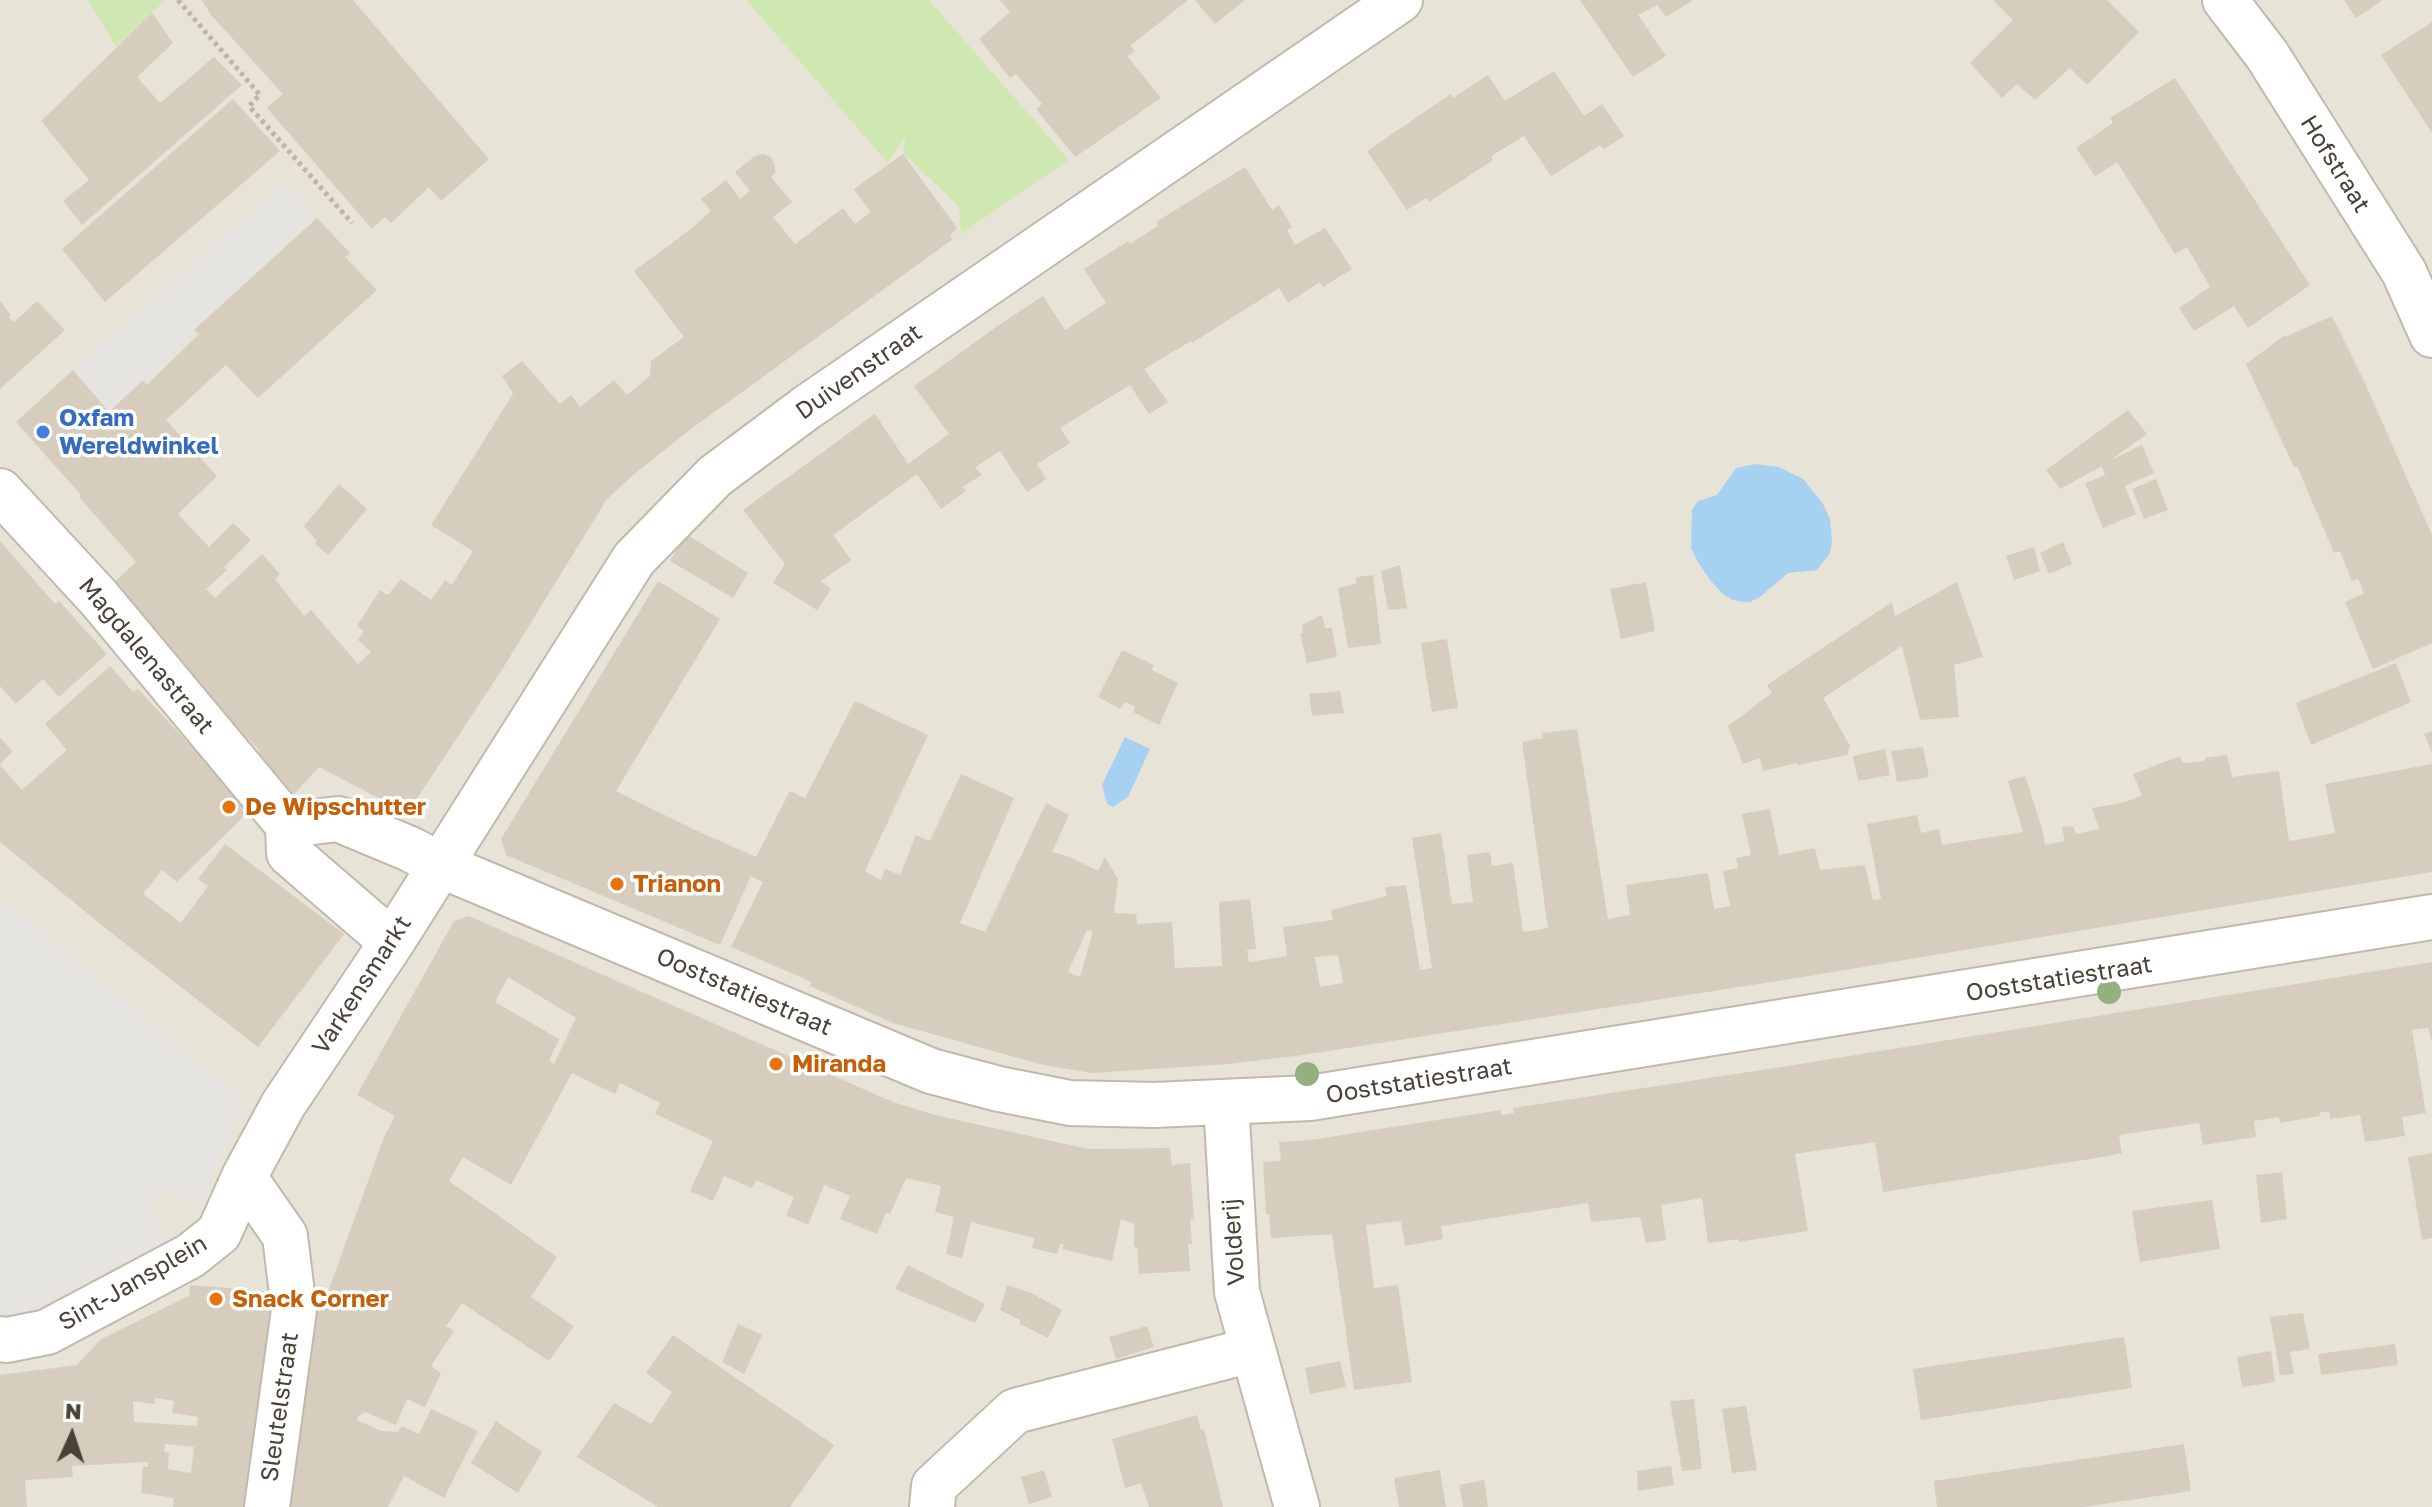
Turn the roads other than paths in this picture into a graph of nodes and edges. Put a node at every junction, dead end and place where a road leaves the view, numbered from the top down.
1 (1400, 0) edge
2 (2225, 0) edge
3 (2432, 335) edge
4 (0, 491) edge
5 (288, 825) junction
6 (440, 865) junction
7 (2432, 917) edge
8 (392, 942) junction
9 (1226, 1102) junction
10 (283, 1105) joint
11 (244, 1177) junction
12 (0, 1339) edge
13 (1256, 1365) junction
14 (267, 1507) edge
15 (932, 1507) edge
16 (1297, 1507) edge

1 - 6 street, Duivenstraat
2 - 3 street, Hofstraat
4 - 5 street, Magdalenastraat
5 - 6 street
5 - 8 street, Magdalenastraat
6 - 8 street, Varkensmarkt
6 - 9 street, Ooststatiestraat
7 - 9 street, Ooststatiestraat
8 - 10 street, Varkensmarkt
9 - 13 street, Volderij
10 - 11 street, Sint-Jansplein
11 - 12 street, Sint-Jansplein
11 - 14 street, Sleutelstraat
13 - 15 street
13 - 16 street, Volderij

